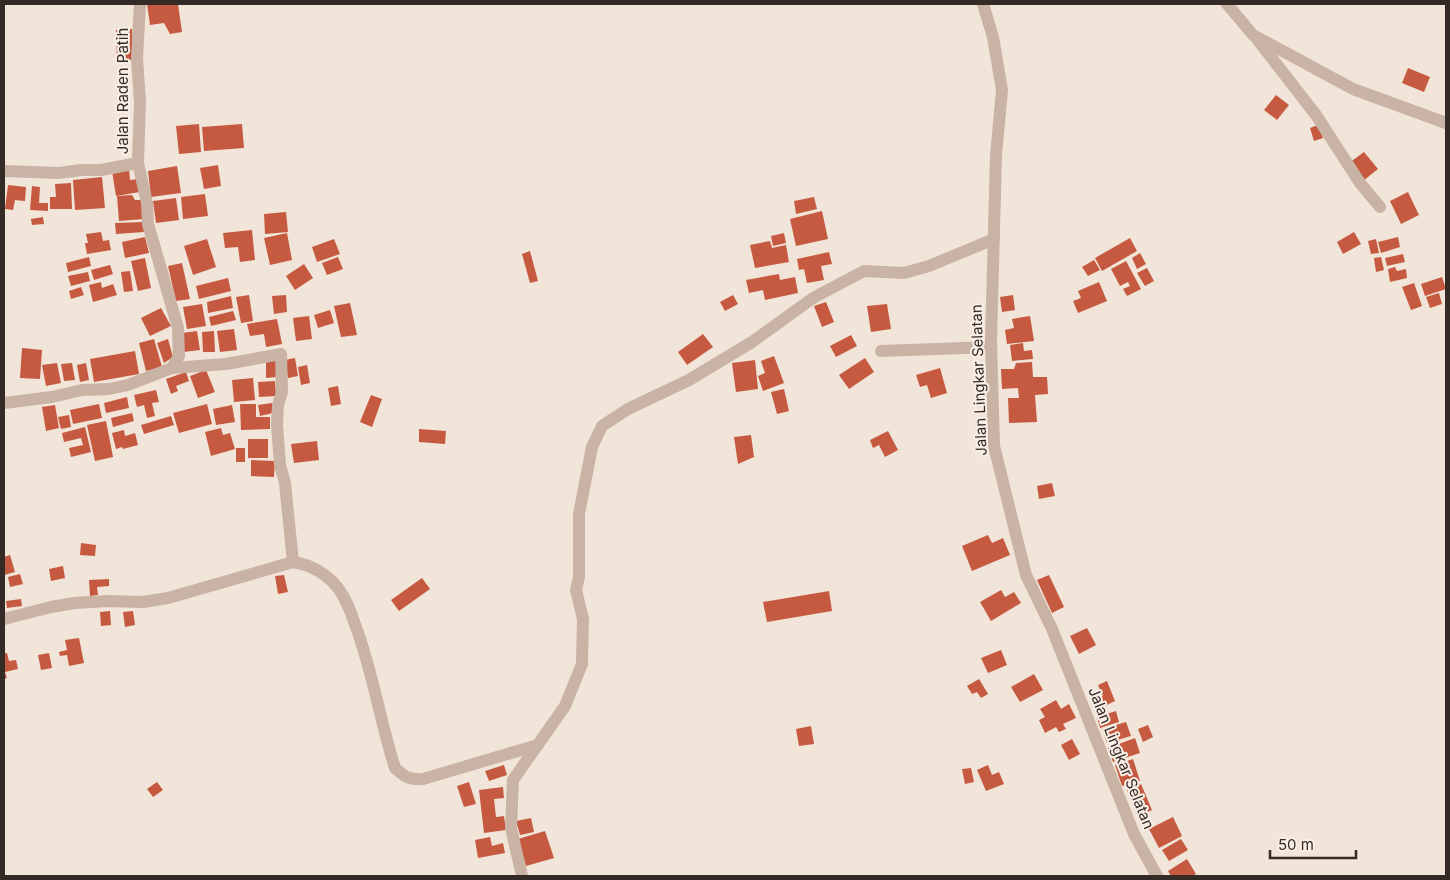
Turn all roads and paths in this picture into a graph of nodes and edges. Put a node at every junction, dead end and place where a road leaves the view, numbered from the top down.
1 (140, 4) edge
2 (983, 4) edge
3 (1227, 4) edge
4 (1254, 35) junction
5 (1446, 124) edge
6 (138, 163) junction
7 (4, 171) edge
8 (1380, 207) dead end
9 (994, 239) junction
10 (991, 347) junction
11 (881, 351) dead end
12 (172, 368) junction
13 (4, 403) edge
14 (293, 562) junction
15 (4, 619) edge
16 (538, 745) junction
17 (522, 876) edge
18 (1157, 876) edge

1 - 6 street, Jalan Raden Patih
2 - 9 street, Jalan Lingkar Selatan
3 - 4 street
4 - 5 street
4 - 8 street
6 - 7 street, Jalan Raden Patih
6 - 12 street
9 - 10 street, Jalan Lingkar Selatan
9 - 16 street
10 - 11 street
10 - 18 street, Jalan Lingkar Selatan
12 - 13 street
12 - 14 street
14 - 15 street
14 - 16 street
16 - 17 street

